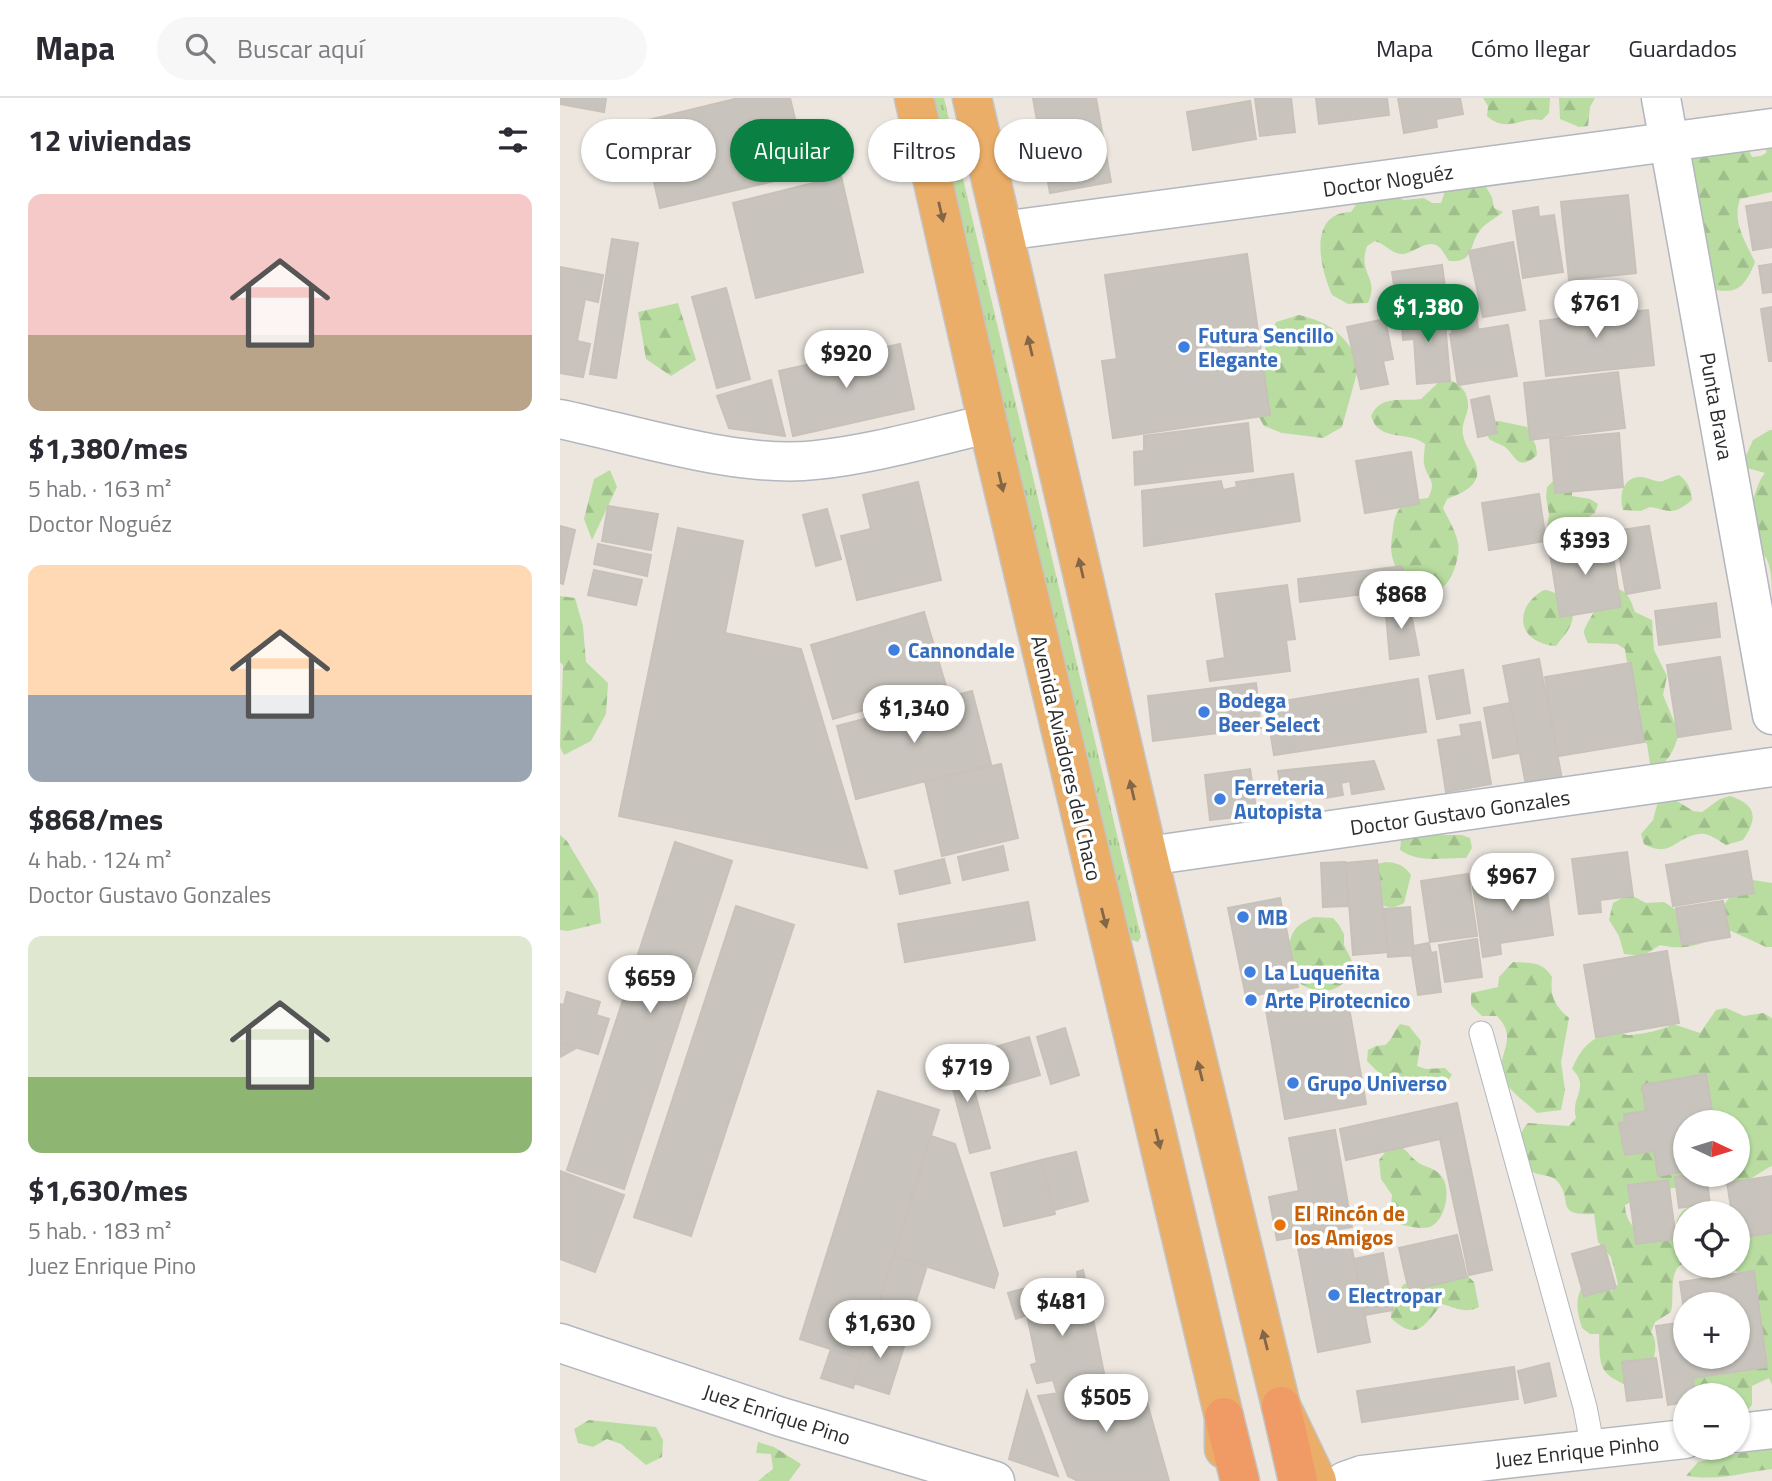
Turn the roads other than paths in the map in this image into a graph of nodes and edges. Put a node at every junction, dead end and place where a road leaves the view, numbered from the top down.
1 (914, 98) edge
2 (972, 98) edge
3 (1661, 98) edge
4 (1772, 128) edge
5 (1670, 143) junction
6 (1003, 231) junction
7 (560, 419) edge
8 (988, 424) junction
9 (1772, 715) edge
10 (1772, 767) edge
11 (1147, 856) junction
12 (1481, 1033) dead end
13 (560, 1343) edge
14 (1281, 1406) junction
15 (1224, 1417) junction
16 (1772, 1429) edge
17 (1750, 1432) edge
18 (1673, 1440) edge
19 (1593, 1449) junction
20 (995, 1481) edge
21 (1224, 1481) edge
22 (1240, 1481) edge
23 (1298, 1481) edge
24 (1317, 1481) edge
25 (1345, 1481) edge

1 -> 8 highway, Avenida Aviadores del Chaco
2 - 6 highway
3 - 5 street, Punta Brava
4 - 5 street, Doctor Noguéz
5 - 6 street, Doctor Noguéz
5 - 9 street, Punta Brava
11 -> 6 highway
7 - 8 street
8 -> 15 highway, Avenida Aviadores del Chaco
10 - 11 street, Doctor Gustavo Gonzales
14 -> 11 highway
12 - 19 lane
13 - 20 street, Juez Enrique Pino
14 - 23 highway
14 - 24 highway
15 - 21 highway, Avenida Aviadores del Chaco
15 - 22 highway
16 - 17 street
18 - 19 street, Juez Enrique Pinho
19 - 25 street, Juez Enrique Pinho

